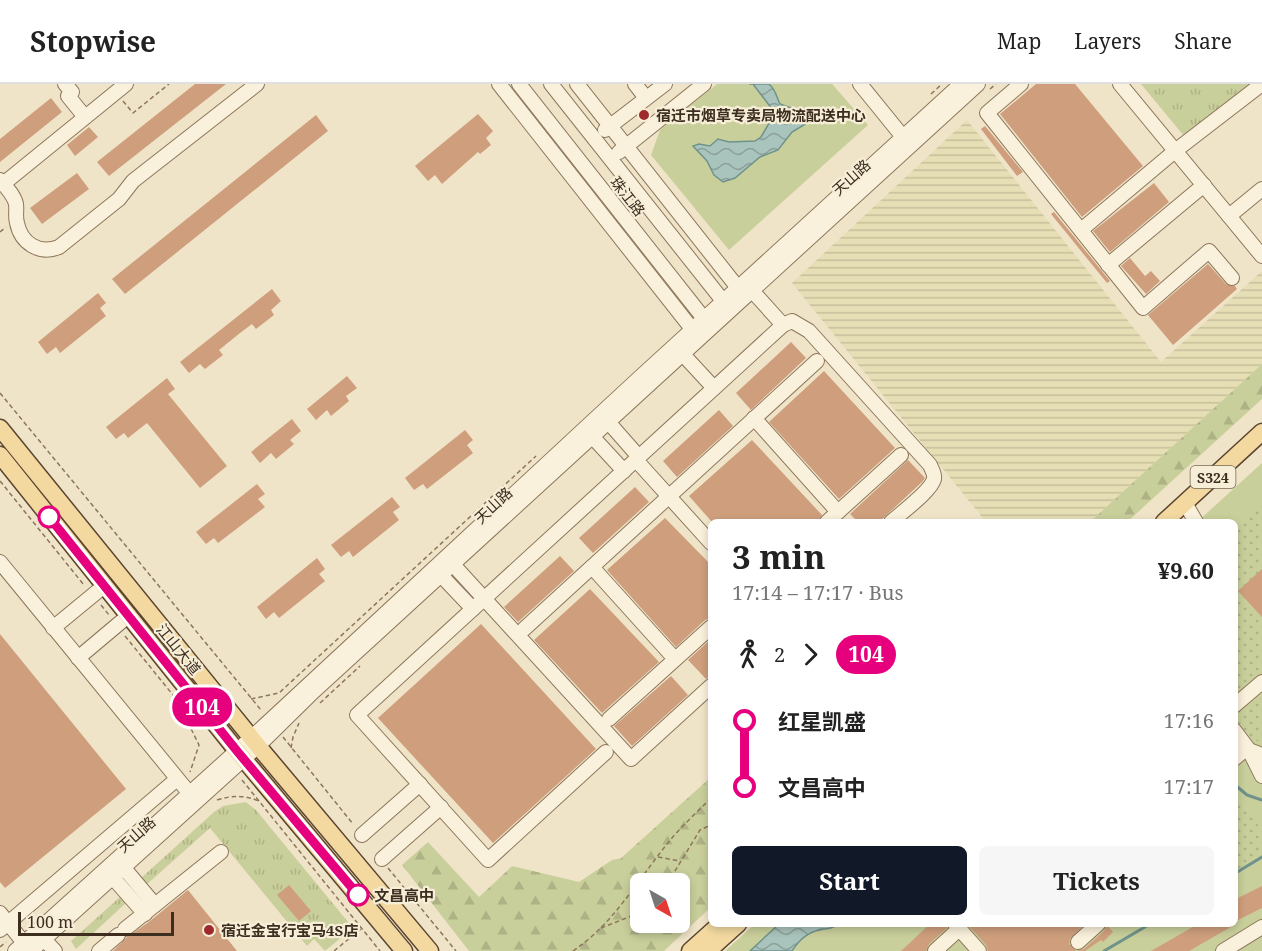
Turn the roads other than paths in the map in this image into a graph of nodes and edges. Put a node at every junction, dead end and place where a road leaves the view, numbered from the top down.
1 (65, 84) edge
2 (257, 84) edge
3 (499, 84) edge
4 (519, 84) edge
5 (551, 84) edge
6 (577, 84) edge
7 (635, 84) edge
8 (665, 84) edge
9 (704, 84) edge
10 (860, 84) edge
11 (961, 84) edge
12 (978, 84) edge
13 (1021, 84) edge
14 (1120, 84) edge
15 (1262, 84) edge
16 (121, 88) edge
17 (646, 98) junction
18 (85, 117) junction
19 (610, 126) junction
20 (903, 137) junction
21 (594, 139) junction
22 (626, 146) junction
23 (1175, 151) junction
24 (610, 158) junction
25 (2, 182) edge
26 (1204, 186) junction
27 (1262, 189) edge
28 (1229, 216) junction
29 (1081, 230) junction
30 (687, 255) junction
31 (1262, 256) edge
32 (1108, 265) junction
33 (667, 271) junction
34 (1232, 278) dead end
35 (744, 289) junction
36 (727, 306) junction
37 (708, 323) junction
38 (783, 325) junction
39 (695, 334) junction
40 (679, 349) junction
41 (817, 361) dead end
42 (714, 388) junction
43 (604, 418) junction
44 (754, 418) junction
45 (0, 428) edge
46 (588, 432) junction
47 (1262, 432) edge
48 (1262, 447) edge
49 (901, 455) dead end
50 (638, 458) junction
51 (3, 464) edge
52 (624, 471) junction
53 (669, 497) junction
54 (838, 512) junction
55 (1188, 515) edge
56 (830, 519) edge
57 (894, 519) edge
58 (708, 540) edge
59 (449, 560) junction
60 (0, 562) edge
61 (592, 567) junction
62 (438, 571) junction
63 (99, 591) junction
64 (484, 598) junction
65 (473, 609) junction
66 (123, 620) junction
67 (54, 628) junction
68 (524, 629) dead end
69 (708, 630) edge
70 (78, 657) junction
71 (675, 659) junction
72 (1262, 682) edge
73 (708, 689) edge
74 (1238, 703) edge
75 (609, 719) dead end
76 (254, 742) junction
77 (1248, 747) edge
78 (606, 752) dead end
79 (238, 759) junction
80 (1262, 776) edge
81 (177, 779) junction
82 (420, 784) junction
83 (190, 794) junction
84 (441, 807) junction
85 (362, 836) road end
86 (221, 852) dead end
87 (382, 860) road end
88 (120, 863) junction
89 (109, 873) junction
90 (150, 909) junction
91 (3, 922) edge
92 (717, 927) edge
93 (735, 927) edge
94 (956, 927) edge
95 (958, 927) edge
96 (1095, 927) edge
97 (1262, 927) edge
98 (40, 935) junction
99 (1078, 942) dead end
100 (975, 946) edge
101 (24, 948) edge
102 (55, 951) edge
103 (99, 951) edge
104 (404, 951) edge
105 (430, 951) edge
106 (690, 951) edge
107 (708, 951) edge
108 (935, 951) edge
109 (959, 951) edge
110 (1223, 951) edge

1 - 18 street
2 - 25 street
3 - 39 street
4 - 33 street, 珠江路
5 - 21 street, 珠江路
6 - 19 street
7 - 17 street
8 - 17 street
9 - 22 street
10 - 20 street
11 - 20 street, 天山路
12 - 35 street, 天山路
13 - 29 street
14 - 23 street
15 - 23 street
16 - 18 street
17 - 19 street
18 - 25 street
19 - 21 street
19 - 22 street
20 - 35 street, 天山路
21 - 24 street, 珠江路
22 - 24 street
22 - 35 street
23 - 26 street
23 - 29 street
24 - 30 street, 珠江路
26 - 28 street
26 - 32 street
27 - 28 street
28 - 31 street
29 - 32 street
30 - 33 street
30 - 36 street, 珠江路
32 - 34 street
33 - 37 street, 珠江路
35 - 36 street, 天山路
35 - 38 street
36 - 37 street, 天山路
37 - 39 street, 天山路
38 - 42 street
38 - 57 street
39 - 40 street, 天山路
40 - 42 street
40 - 43 street, 天山路
41 - 44 street
42 - 50 street
43 - 46 street, 天山路
43 - 50 street
44 - 53 street
44 - 54 street
45 - 76 main road, 江山大道
46 - 52 street
46 - 59 street, 天山路
47 - 55 main road, S324
48 - 55 main road, S324
49 - 54 street
50 - 52 street
50 - 53 street
51 - 63 main road, 江山大道
52 - 64 street
53 - 58 street
53 - 61 street
54 - 56 street
59 - 62 street, 天山路
59 - 64 street
60 - 67 street
61 - 68 street
61 - 71 street
62 - 65 street
62 - 76 street, 天山路
63 - 66 main road, 江山大道
63 - 67 street
64 - 65 street
64 - 73 street
65 - 82 street
66 - 70 street
66 - 79 main road, 江山大道
67 - 70 street
69 - 71 street
70 - 81 street
71 - 75 street
72 - 74 street
76 - 79 street, 天山路
76 - 105 main road, 江山大道
77 - 80 street
78 - 84 street
79 - 83 street, 天山路
79 - 88 street, 天山路
79 - 104 main road, 江山大道
81 - 83 street
81 - 91 street
82 - 84 street
82 - 85 street
83 - 88 street, 天山路
84 - 87 street
86 - 90 street
88 - 89 street, 天山路
88 - 90 street
89 - 90 street
89 - 98 street, 天山路
90 - 103 street
91 - 101 street
92 - 106 main road
93 - 107 main road
94 - 108 street
95 - 100 street
96 - 99 street
97 - 110 street
98 - 101 street, 天山路
98 - 102 street
100 - 109 street

